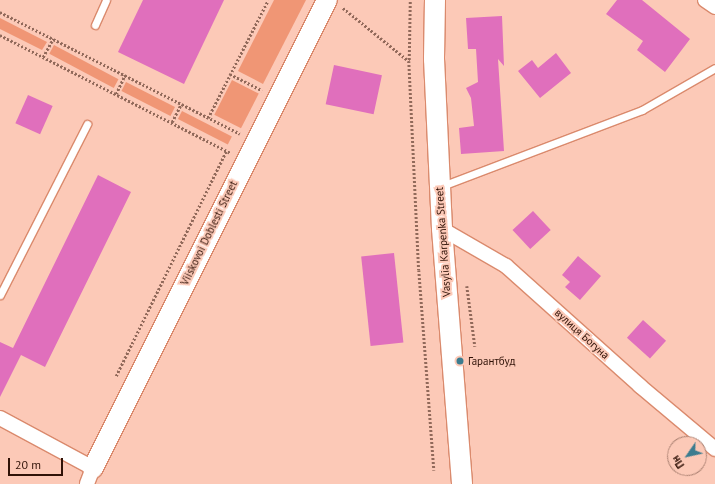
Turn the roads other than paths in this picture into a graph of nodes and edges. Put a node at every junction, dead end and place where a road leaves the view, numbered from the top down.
1 (106, 0) edge
2 (435, 0) edge
3 (705, 0) edge
4 (332, 2) edge
5 (715, 7) edge
6 (95, 25) dead end
7 (715, 68) edge
8 (88, 124) dead end
9 (440, 187) junction
10 (442, 229) junction
11 (0, 295) edge
12 (0, 418) edge
13 (715, 449) edge
14 (90, 476) edge
15 (462, 484) edge

1 - 6 lane
2 - 9 street, Vasylia Karpenka Street
3 - 5 street
4 - 14 street, Viiskovoi Doblesti Street
7 - 9 lane
8 - 11 lane
9 - 10 street, Vasylia Karpenka Street
10 - 13 street, вулиця Богуна
10 - 15 street, Vasylia Karpenka Street
12 - 14 street

